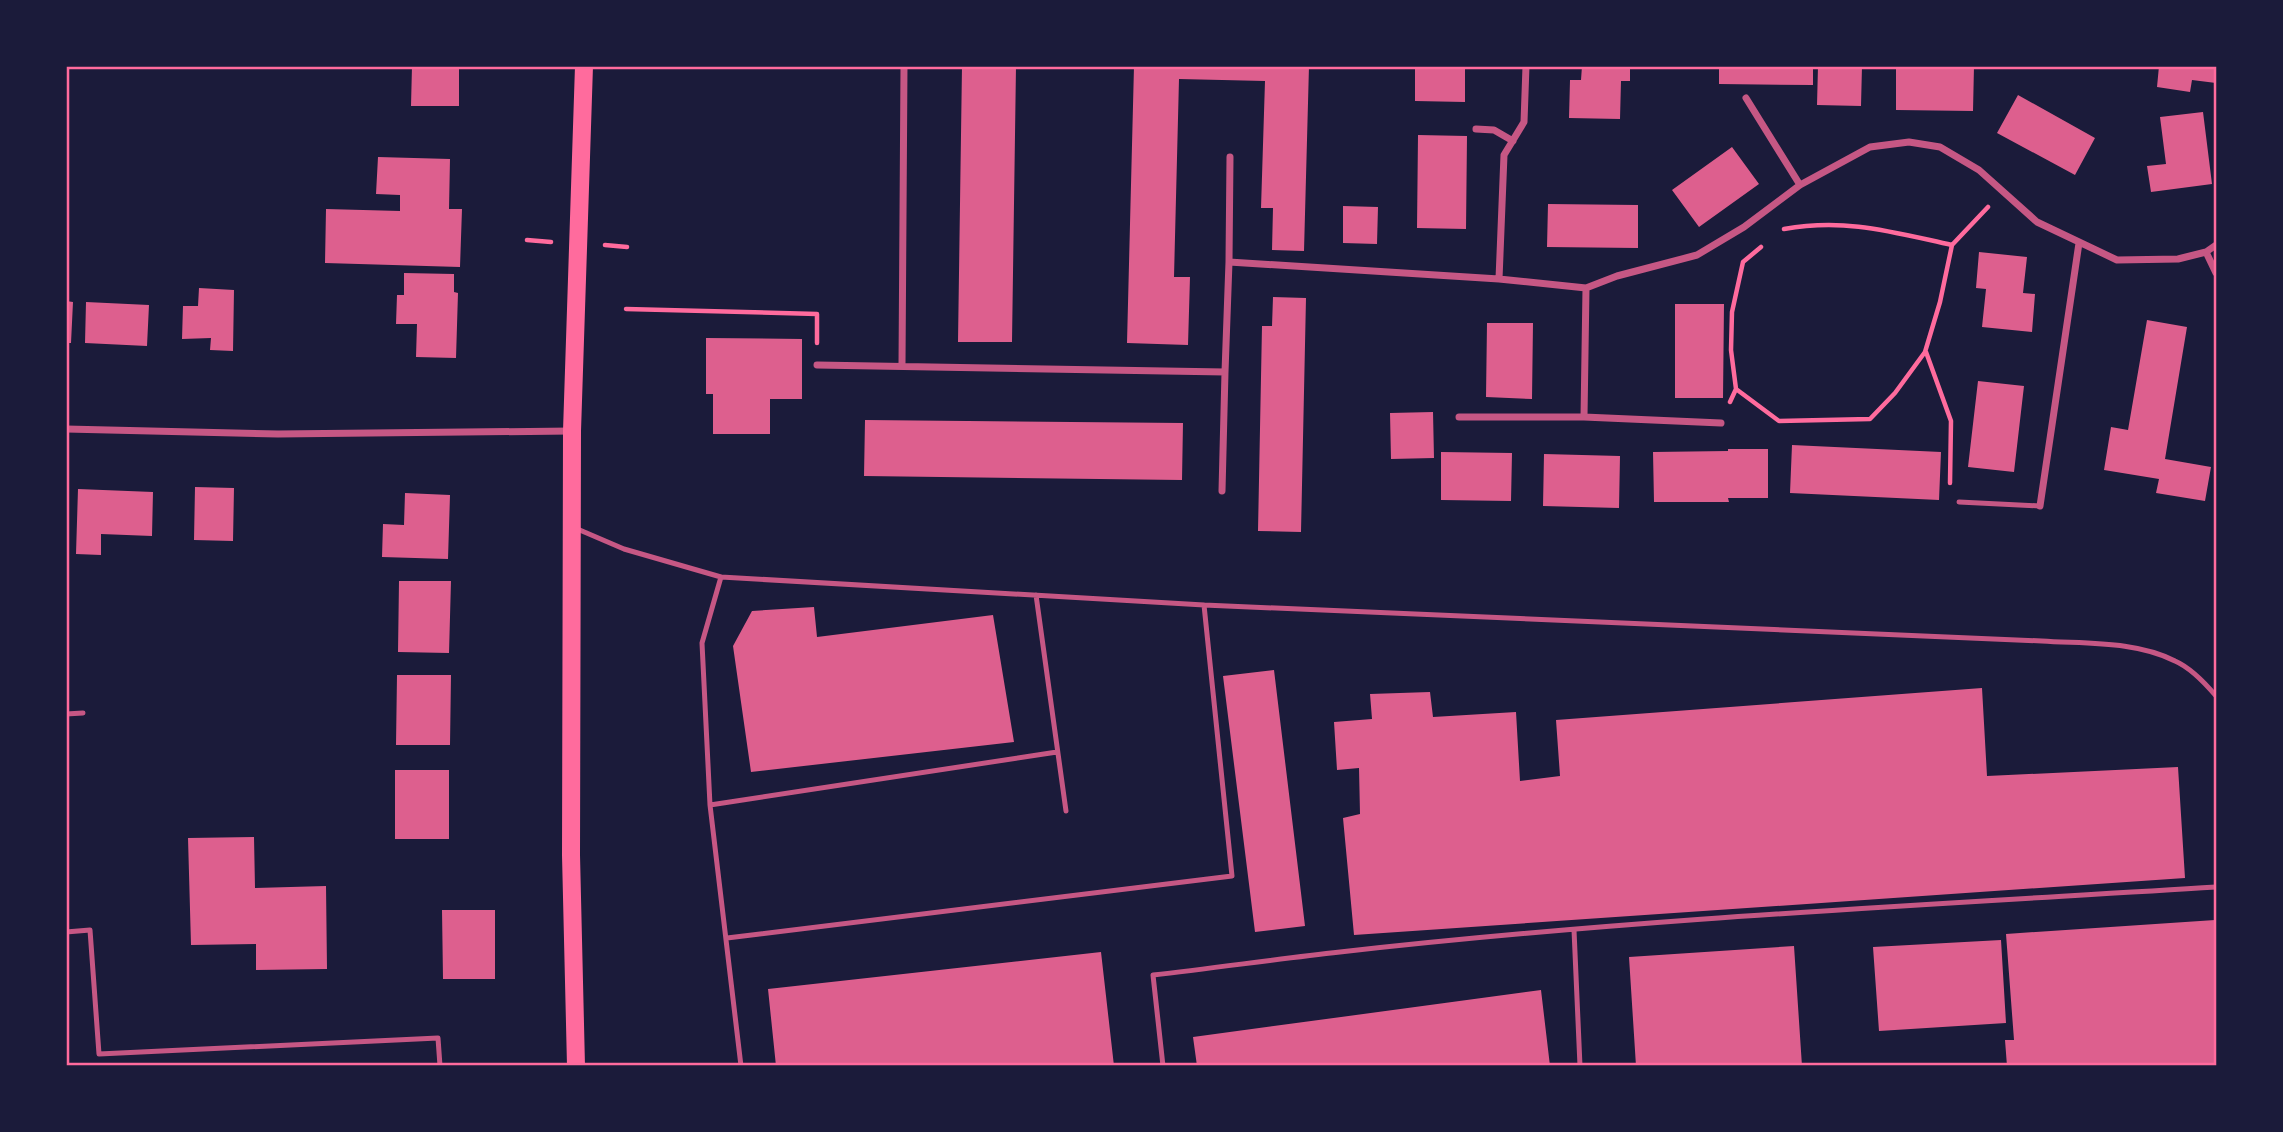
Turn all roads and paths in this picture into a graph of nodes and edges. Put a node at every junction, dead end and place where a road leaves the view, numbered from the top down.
1 (584, 66) edge
2 (904, 66) edge
3 (1526, 66) edge
4 (1746, 99) dead end
5 (1476, 130) dead end
6 (1513, 141) junction
7 (1230, 157) dead end
8 (1800, 185) junction
9 (2003, 192) junction
10 (1774, 237) dead end
11 (2079, 243) junction
12 (1764, 245) dead end
13 (1952, 245) junction
14 (2217, 245) edge
15 (2206, 252) junction
16 (1229, 262) junction
17 (2217, 273) edge
18 (1499, 279) junction
19 (1586, 288) junction
20 (626, 309) dead end
21 (1925, 352) junction
22 (817, 365) joint
23 (902, 365) junction
24 (1225, 372) junction
25 (1737, 389) junction
26 (1460, 417) dead end
27 (1584, 417) junction
28 (1721, 423) joint
29 (66, 429) edge
30 (572, 431) junction
31 (1222, 491) dead end
32 (1958, 502) joint
33 (2040, 506) joint
34 (572, 527) junction
35 (721, 577) junction
36 (1036, 595) junction
37 (1204, 605) junction
38 (2217, 695) edge
39 (83, 713) dead end
40 (66, 714) edge
41 (1058, 752) junction
42 (710, 805) junction
43 (1066, 811) dead end
44 (2217, 887) edge
45 (1574, 930) junction
46 (66, 932) edge
47 (727, 938) junction
48 (440, 1066) edge
49 (576, 1066) edge
50 (741, 1066) edge
51 (1163, 1066) edge
52 (1580, 1066) edge

1 - 30 main road
2 - 23 street
3 - 6 street
4 - 8 street
5 - 6 street
6 - 18 street
7 - 16 street
8 - 9 street
8 - 19 street
9 - 11 street
9 - 13 path
10 - 13 path
11 - 15 street
11 - 33 street
12 - 25 path
13 - 21 path
14 - 15 street
15 - 17 street
16 - 18 street
16 - 24 street
18 - 19 street
19 - 27 street
20 - 22 path
21 - 25 path
21 - 32 path
22 - 23 street
23 - 24 street
24 - 31 street
25 - 28 path
26 - 27 street
27 - 28 street
29 - 30 street
30 - 34 main road
32 - 33 lane
34 - 35 lane
34 - 49 main road
35 - 36 lane
35 - 42 lane
36 - 37 lane
36 - 41 lane
37 - 38 lane
37 - 47 lane
39 - 40 lane
41 - 42 lane
41 - 43 lane
42 - 47 lane
44 - 45 lane
45 - 51 lane
45 - 52 lane
46 - 48 lane
47 - 50 lane

